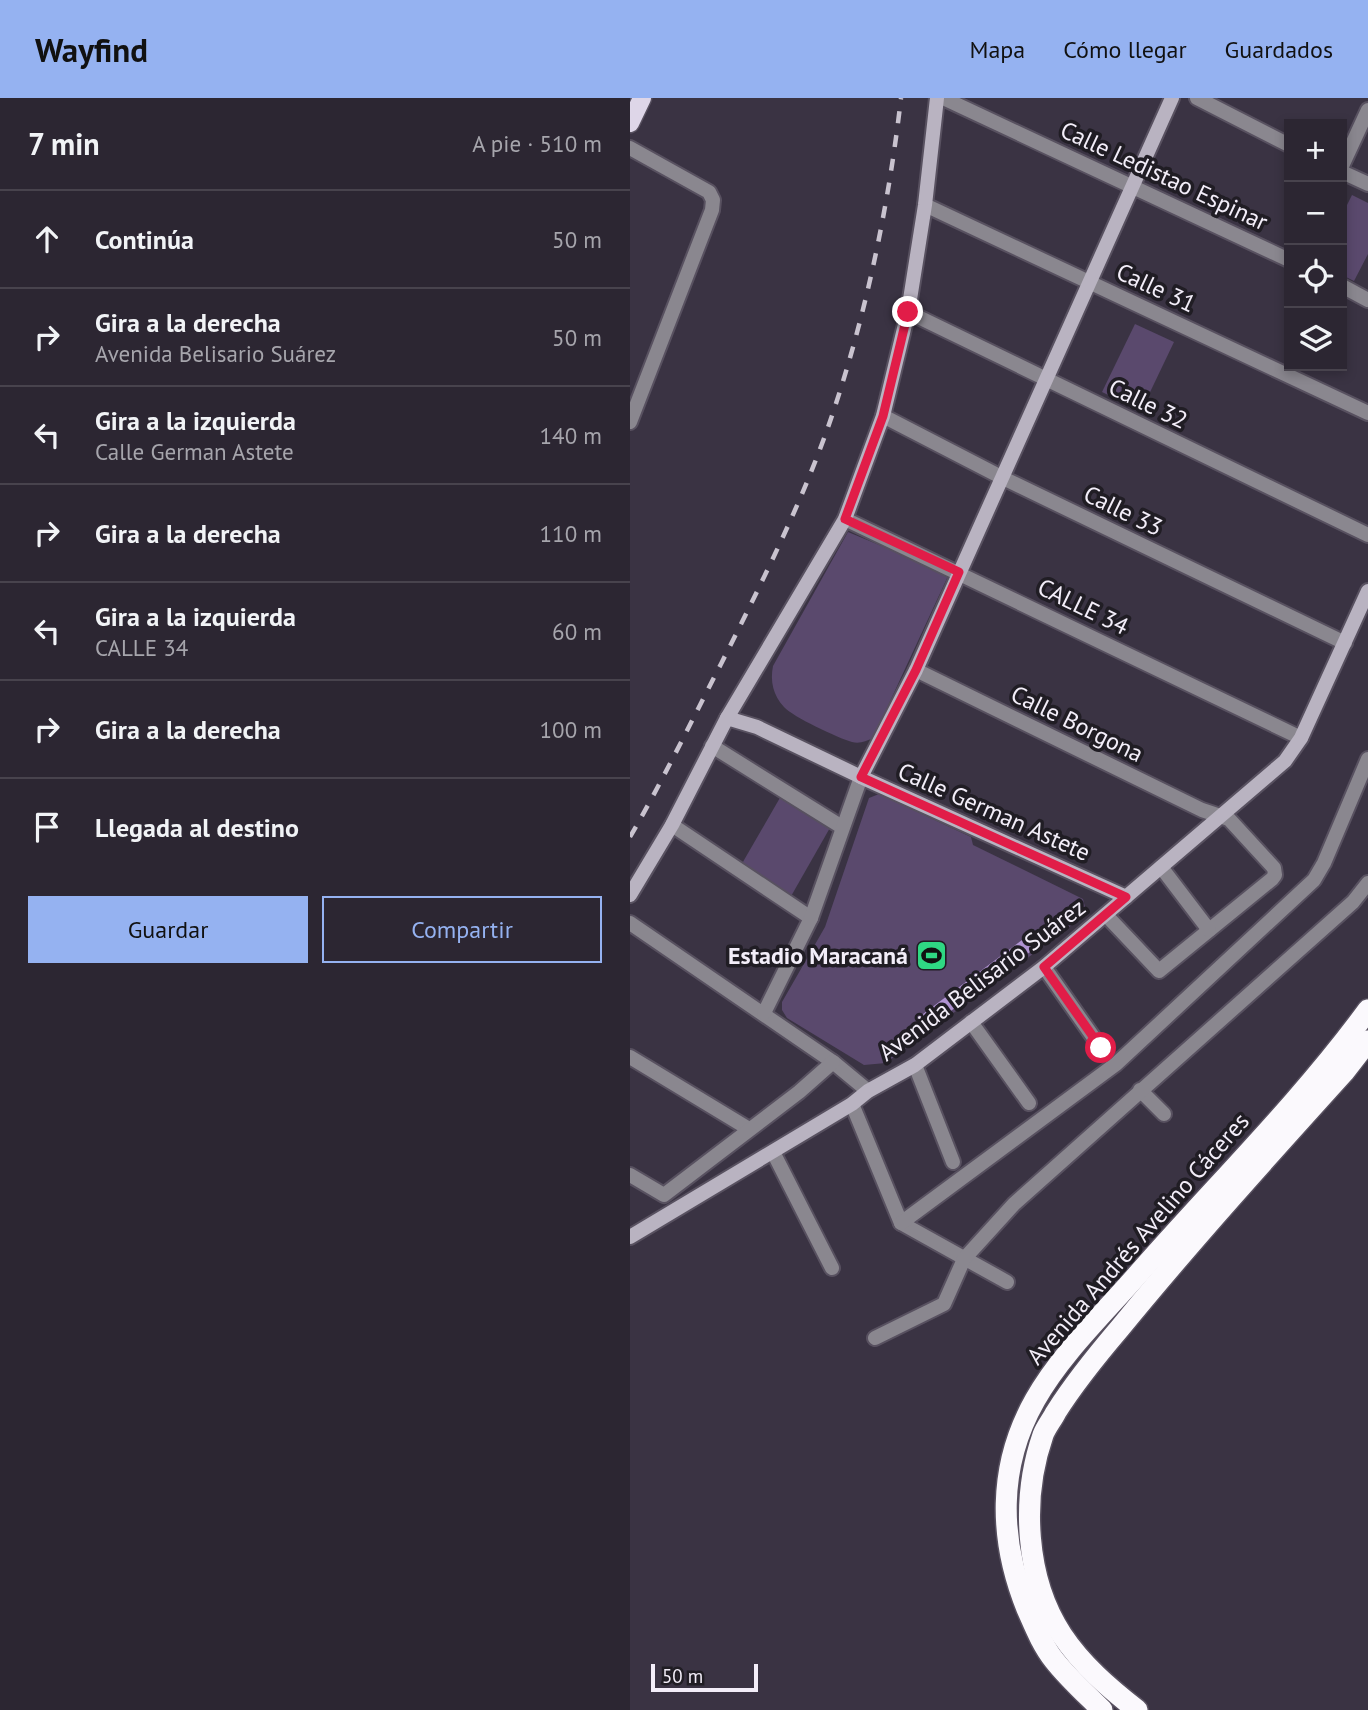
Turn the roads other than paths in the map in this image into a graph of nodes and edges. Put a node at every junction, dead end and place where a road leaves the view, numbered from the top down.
1 (642, 98) edge
2 (937, 98) edge
3 (943, 98) edge
4 (1172, 98) edge
5 (1197, 98) edge
6 (1368, 110) edge
7 (630, 123) edge
8 (1284, 142) edge
9 (630, 148) edge
10 (1347, 158) edge
11 (1347, 172) edge
12 (1368, 184) edge
13 (1131, 186) junction
14 (925, 205) junction
15 (1284, 258) edge
16 (1088, 282) junction
17 (1347, 289) edge
18 (1368, 300) edge
19 (908, 312) junction
20 (1045, 379) junction
21 (1368, 413) edge
22 (883, 416) junction
23 (630, 422) edge
24 (1003, 478) junction
25 (845, 519) junction
26 (1368, 536) edge
27 (959, 572) junction
28 (1368, 591) edge
29 (1345, 643) junction
30 (916, 670) junction
31 (727, 718) junction
32 (1301, 738) junction
33 (712, 746) junction
34 (1368, 759) edge
35 (861, 777) junction
36 (1219, 816) junction
37 (672, 825) junction
38 (842, 827) junction
39 (1161, 867) junction
40 (1368, 883) edge
41 (630, 895) edge
42 (1126, 897) junction
43 (1106, 915) junction
44 (811, 918) junction
45 (630, 923) edge
46 (1209, 930) junction
47 (1044, 967) junction
48 (1368, 1010) edge
49 (764, 1013) junction
50 (971, 1021) junction
51 (1368, 1041) edge
52 (1101, 1048) dead end
53 (630, 1058) edge
54 (833, 1062) junction
55 (915, 1065) junction
56 (1140, 1090) junction
57 (868, 1091) junction
58 (1029, 1102) dead end
59 (852, 1104) junction
60 (1164, 1114) dead end
61 (749, 1129) junction
62 (773, 1152) junction
63 (953, 1162) dead end
64 (630, 1175) edge
65 (901, 1223) junction
66 (630, 1237) edge
67 (964, 1259) junction
68 (832, 1268) dead end
69 (1007, 1282) dead end
70 (875, 1338) dead end
71 (1102, 1710) edge
72 (1137, 1710) edge

1 - 7 main road
2 - 14 street
3 - 13 street, Calle Ledistao Espinar
4 - 13 street
5 - 8 street
6 - 10 street
9 - 23 street
11 - 12 street
13 - 15 street, Calle Ledistao Espinar
13 - 16 street
14 - 16 street, Calle 31
14 - 19 street
16 - 20 street
16 - 21 street, Calle 31
17 - 18 street
19 - 20 street, Calle 32
19 - 22 street
20 - 24 street
20 - 26 street, Calle 32
22 - 24 street, Calle 33
22 - 25 street
24 - 27 street
24 - 29 street, Calle 33
25 - 27 street, CALLE 34
25 - 31 street
27 - 30 street
27 - 32 street, CALLE 34
28 - 29 street, Avenida Belisario Suárez
29 - 32 street, Avenida Belisario Suárez
30 - 35 street
30 - 36 street, Calle Borgona
31 - 33 street
31 - 35 street, Calle German Astete
32 - 36 street, Avenida Belisario Suárez
33 - 37 street
33 - 38 street
34 - 65 street
35 - 38 street
35 - 42 street, Calle German Astete
36 - 39 street, Avenida Belisario Suárez
36 - 46 street, Calle Borgona
37 - 41 street
37 - 44 street
38 - 44 street
39 - 42 street, Avenida Belisario Suárez
39 - 46 street
40 - 56 street
42 - 43 street, Avenida Belisario Suárez
43 - 46 street
43 - 47 street, Avenida Belisario Suárez
44 - 49 street
45 - 49 street
47 - 50 street, Avenida Belisario Suárez
47 - 52 street
48 - 71 highway, Avenida Andrés Avelino Cáceres
49 - 54 street
50 - 55 street, Avenida Belisario Suárez
50 - 58 street
51 - 72 highway, Avenida Andrés Avelino Cáceres
53 - 61 street
54 - 57 street
54 - 61 street
55 - 57 street, Avenida Belisario Suárez
55 - 63 street
56 - 60 street
56 - 67 street
57 - 59 street, Avenida Belisario Suárez
59 - 62 street, Avenida Belisario Suárez
59 - 65 street
61 - 64 street
62 - 66 street, Avenida Belisario Suárez
62 - 68 street
65 - 67 street
67 - 69 street
67 - 70 street

